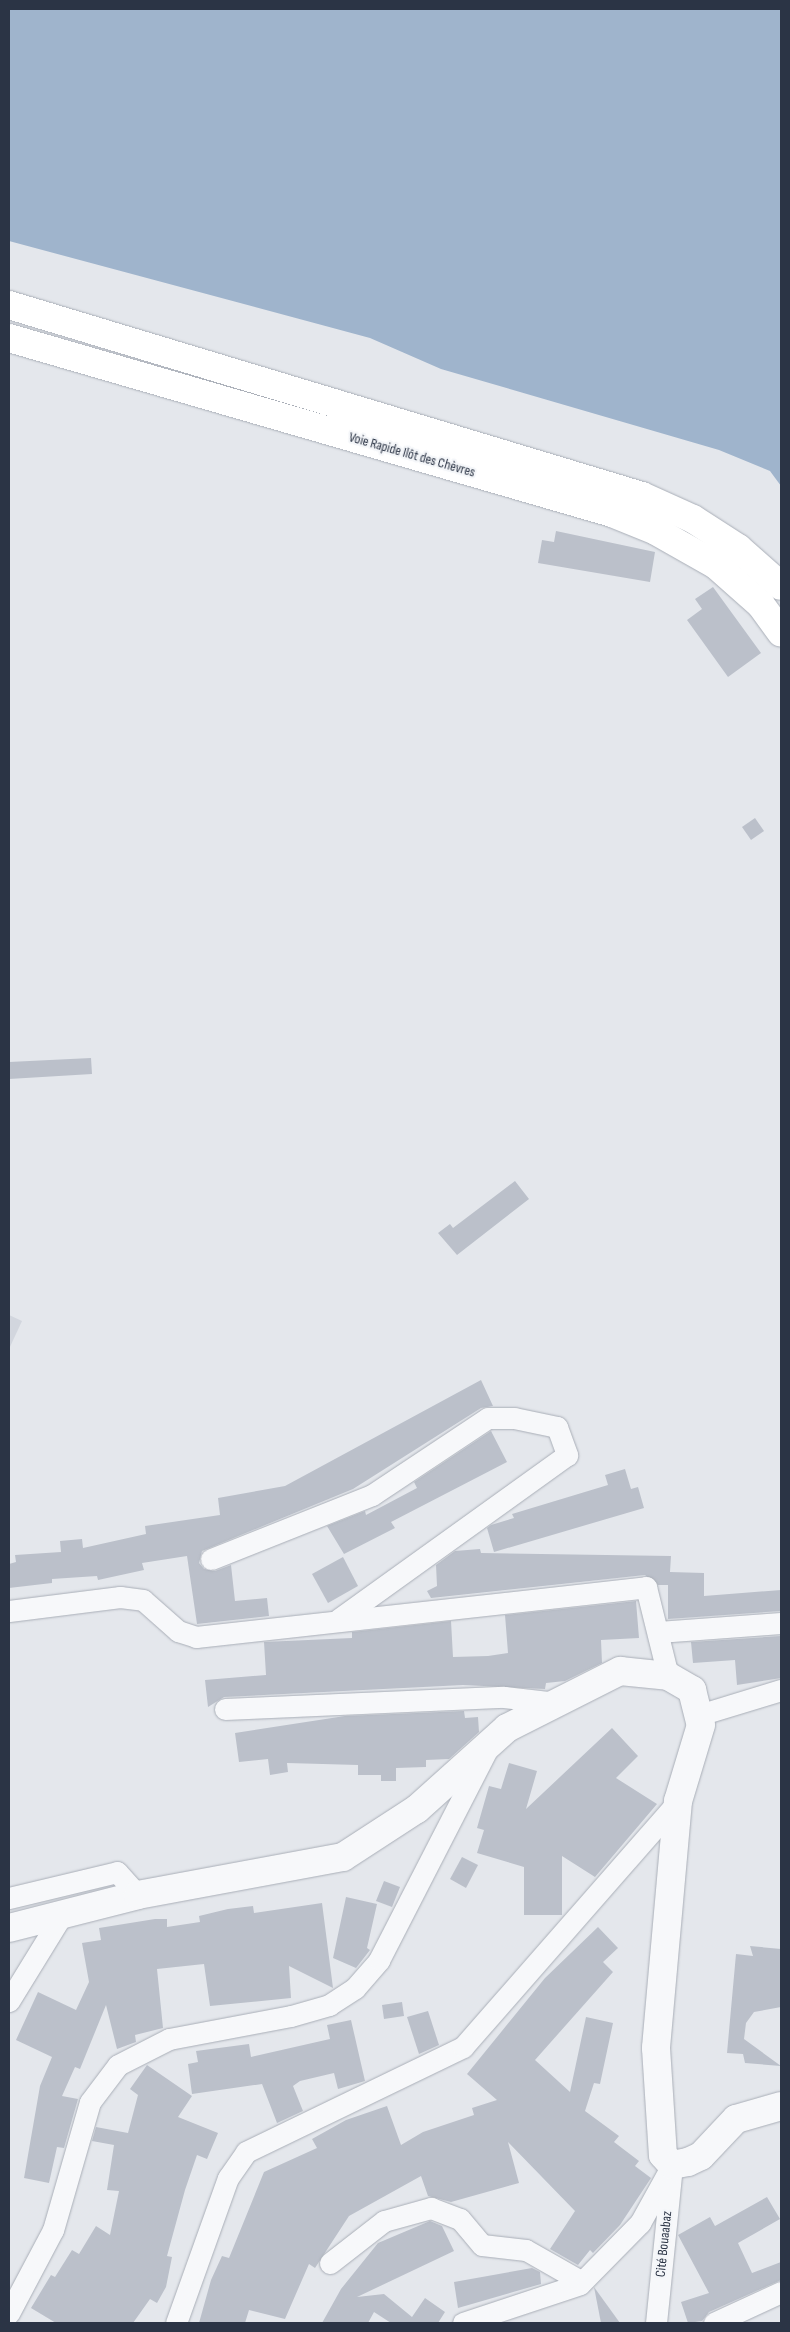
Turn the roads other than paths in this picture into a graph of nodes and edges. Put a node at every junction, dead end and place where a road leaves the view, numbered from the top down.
1 (9, 305) edge
2 (9, 338) edge
3 (781, 586) edge
4 (781, 633) edge
5 (211, 1560) dead end
6 (9, 1611) edge
7 (337, 1620) junction
8 (781, 1622) edge
9 (658, 1632) junction
10 (668, 1676) junction
11 (781, 1690) edge
12 (557, 1703) junction
13 (225, 1709) dead end
14 (698, 1715) junction
15 (492, 1741) junction
16 (678, 1801) junction
17 (138, 1895) junction
18 (9, 1898) edge
19 (62, 1915) junction
20 (9, 1928) edge
21 (9, 2001) edge
22 (781, 2106) edge
23 (672, 2165) junction
24 (330, 2263) dead end
25 (582, 2282) junction
26 (781, 2292) edge
27 (9, 2313) edge
28 (176, 2323) edge
29 (464, 2323) edge
30 (656, 2323) edge
31 (714, 2323) edge

1 - 3 highway, Voie Rapide Ilôt des Chèvres
2 - 4 highway, Voie Rapide Ilôt des Chèvres
5 - 7 street
6 - 7 street
7 - 9 street
8 - 9 street
9 - 10 street
10 - 12 street
10 - 14 street
11 - 14 street
12 - 13 street
12 - 15 street
14 - 16 street
15 - 17 street
15 - 27 street
16 - 23 street
16 - 28 street
17 - 18 street
17 - 19 street
19 - 20 street
19 - 21 street
22 - 23 street
23 - 25 street
23 - 30 street, Cité Bouaabaz
24 - 25 street
25 - 29 street
26 - 31 street

